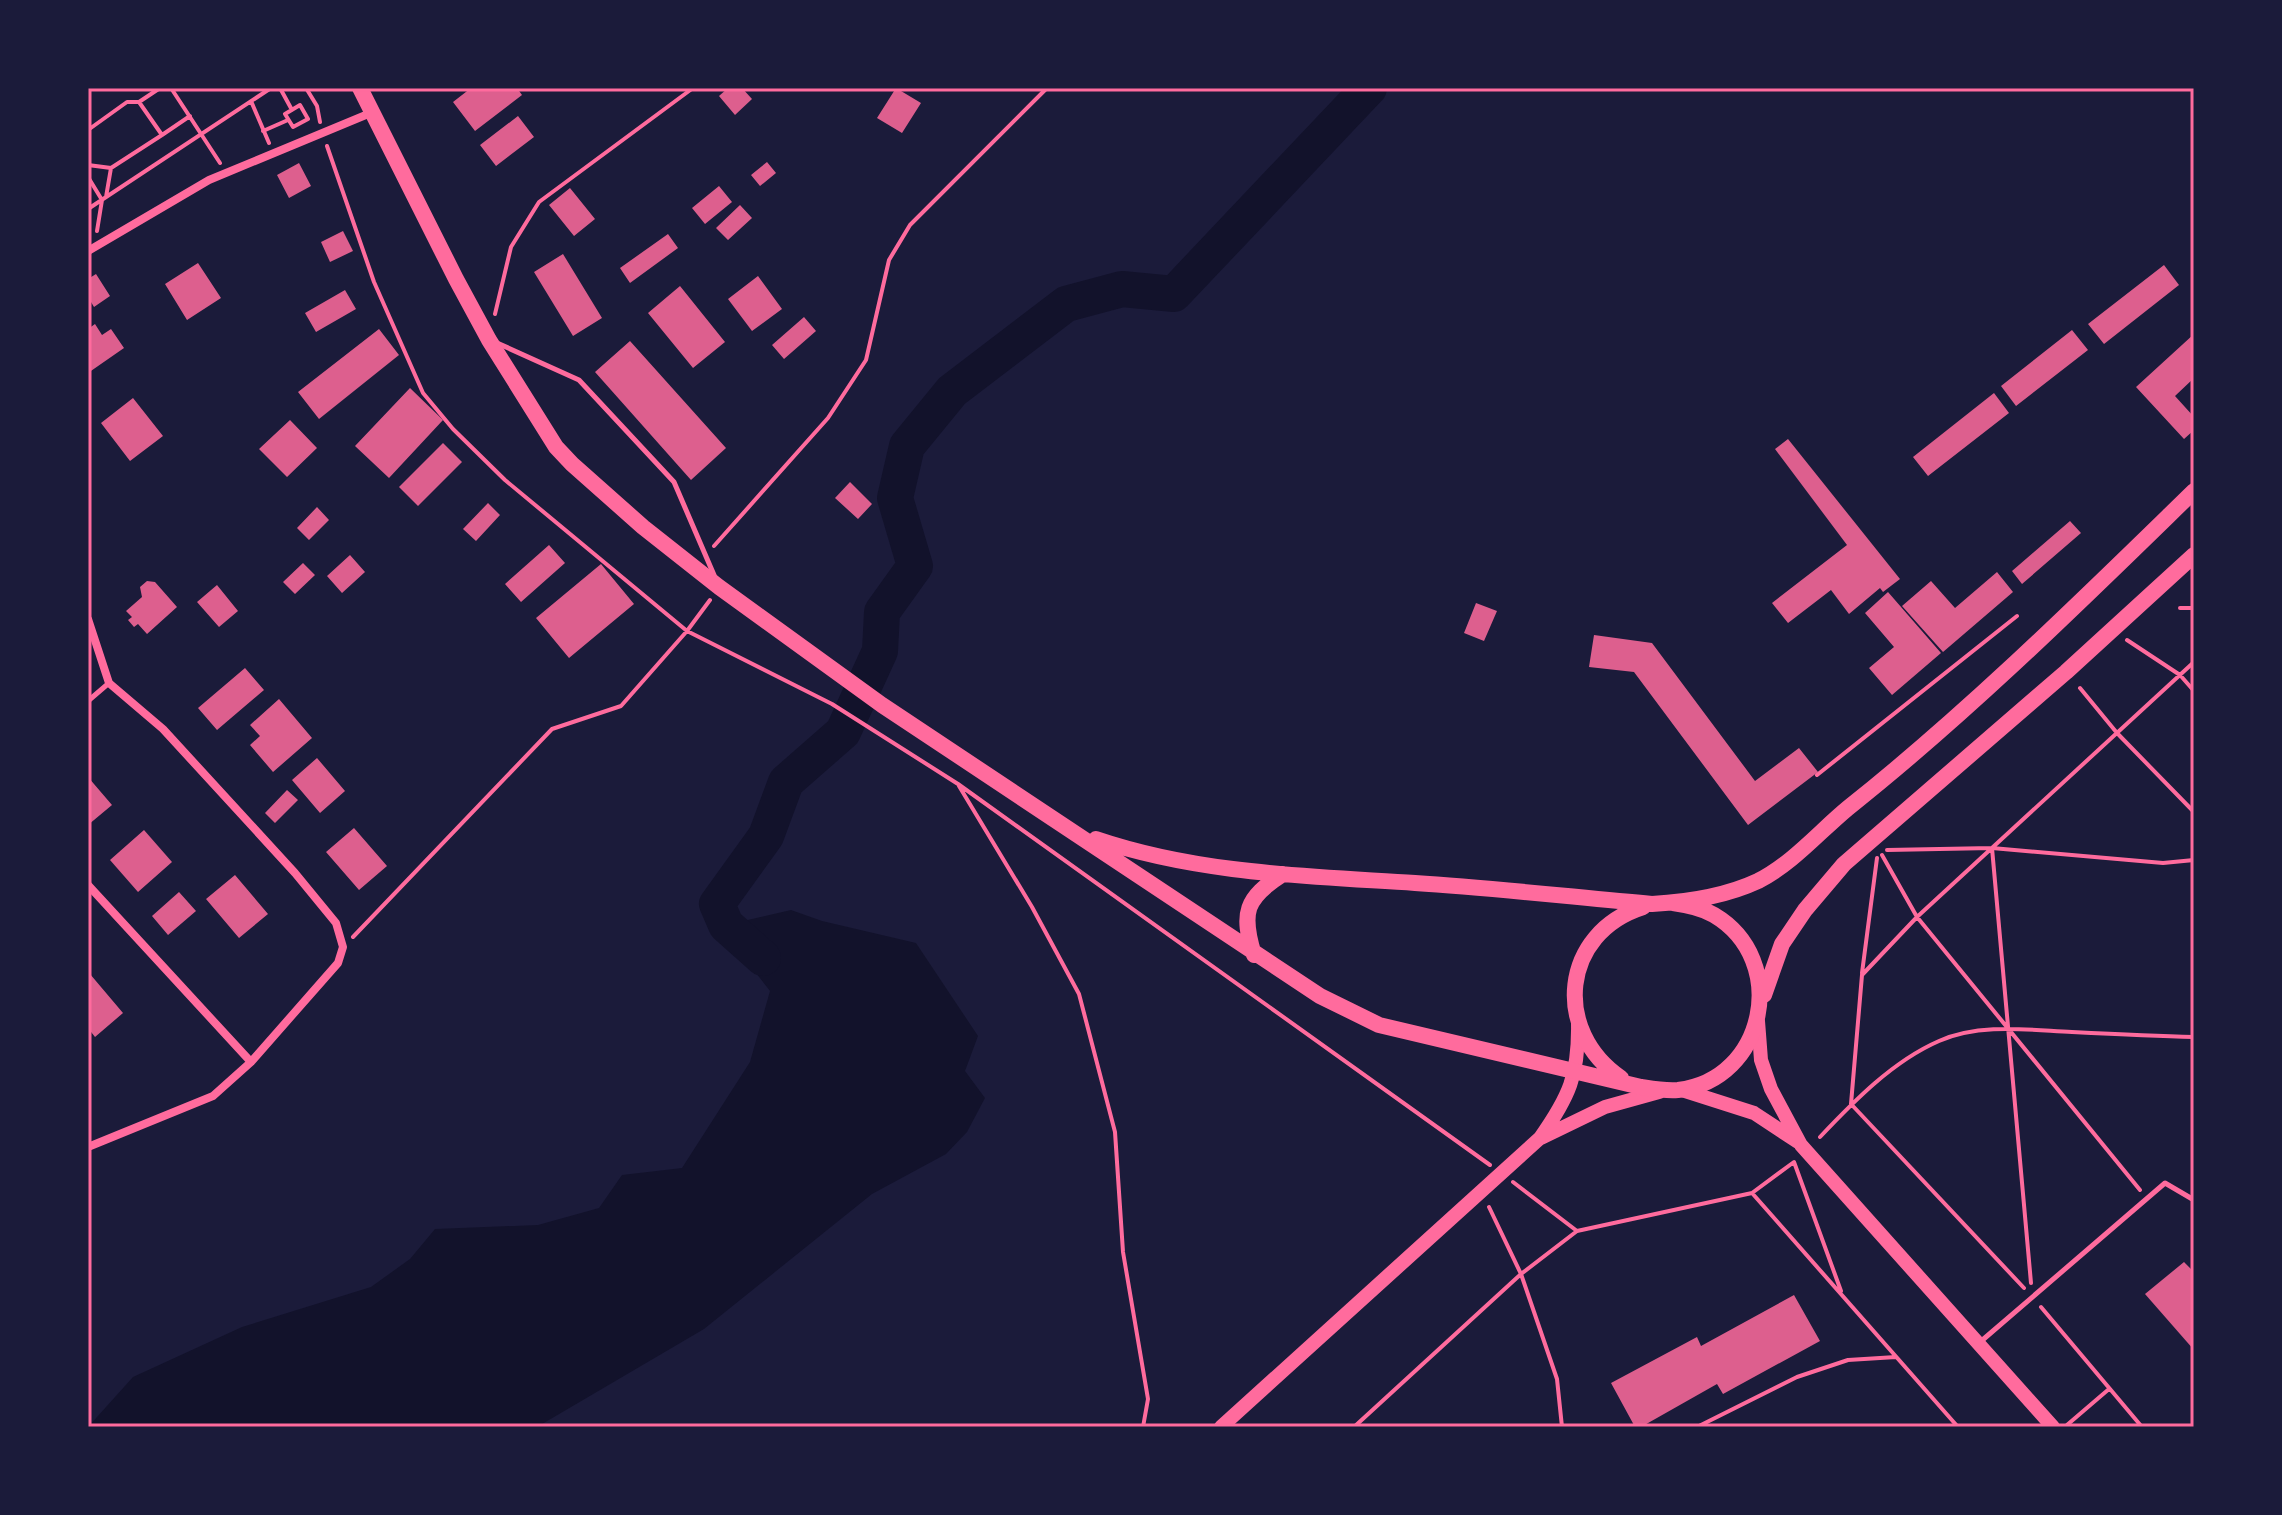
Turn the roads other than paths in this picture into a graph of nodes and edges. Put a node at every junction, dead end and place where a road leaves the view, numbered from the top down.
1 (360, 88) edge
2 (373, 112) junction
3 (91, 249) edge
4 (489, 340) junction
5 (2194, 491) edge
6 (2194, 555) edge
7 (719, 587) junction
8 (88, 619) edge
9 (109, 683) junction
10 (88, 701) edge
11 (1076, 832) junction
12 (1283, 874) junction
13 (88, 885) edge
14 (1673, 903) junction
15 (1652, 904) junction
16 (1254, 955) junction
17 (1761, 1004) junction
18 (1758, 1021) junction
19 (1578, 1023) junction
20 (251, 1062) junction
21 (1576, 1071) junction
22 (1641, 1087) junction
23 (1674, 1090) junction
24 (1540, 1138) junction
25 (1801, 1145) junction
26 (88, 1147) edge
27 (2194, 1200) edge
28 (1977, 1344) junction
29 (1221, 1427) edge
30 (2053, 1427) edge

1 - 2 main road
2 - 3 street
2 - 4 main road
4 - 7 main road
4 - 7 lane
5 - 14 main road
6 - 17 main road
7 - 11 main road
8 - 9 street
9 - 10 lane
9 - 20 street
11 - 12 main road
11 - 16 main road
12 - 15 main road
12 - 16 main road
13 - 20 street
14 - 15 main road
14 - 17 main road
15 - 19 main road
16 - 21 main road
17 - 18 main road
18 - 23 main road
18 - 25 street
19 - 21 street
19 - 22 main road
20 - 26 street
21 - 22 main road
21 - 24 street
22 - 23 main road
23 - 24 street
23 - 25 street
24 - 29 street
25 - 28 street
27 - 28 lane
28 - 30 street

